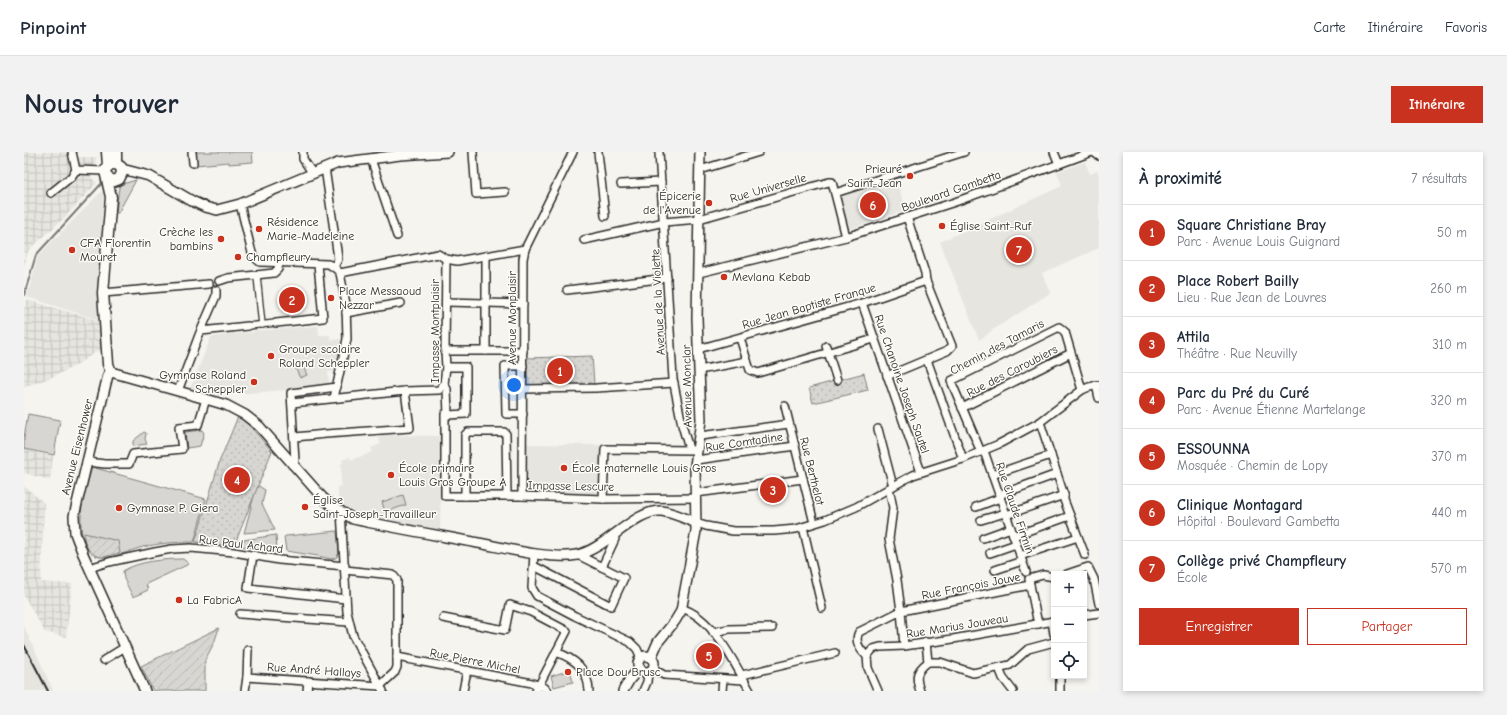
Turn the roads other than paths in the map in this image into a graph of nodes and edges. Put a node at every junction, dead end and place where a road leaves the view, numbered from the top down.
1 (72, 152) edge
2 (107, 152) edge
3 (116, 152) edge
4 (192, 152) edge
5 (303, 152) edge
6 (448, 152) edge
7 (473, 152) edge
8 (573, 152) edge
9 (598, 152) edge
10 (659, 152) edge
11 (700, 152) edge
12 (759, 152) edge
13 (964, 152) edge
14 (1054, 152) edge
15 (1092, 152) edge
16 (1095, 152) edge
17 (392, 154) edge
18 (944, 155) edge
19 (1099, 156) edge
20 (371, 159) junction
21 (193, 163) dead end
22 (1059, 164) junction
23 (325, 168) junction
24 (76, 170) junction
25 (700, 170) junction
26 (113, 172) junction
27 (313, 174) junction
28 (661, 182) junction
29 (621, 184) dead end
30 (505, 192) dead end
31 (51, 193) dead end
32 (835, 193) junction
33 (240, 204) junction
34 (606, 216) dead end
35 (907, 217) junction
36 (699, 219) junction
37 (664, 222) junction
38 (397, 236) dead end
39 (846, 237) junction
40 (584, 240) dead end
41 (525, 249) junction
42 (486, 256) junction
43 (446, 259) junction
44 (279, 263) junction
45 (318, 264) junction
46 (334, 266) junction
47 (340, 273) junction
48 (699, 273) junction
49 (257, 276) junction
50 (667, 278) junction
51 (219, 281) junction
52 (926, 281) junction
53 (209, 284) junction
54 (216, 290) junction
55 (567, 290) dead end
56 (103, 293) junction
57 (446, 302) junction
58 (401, 303) dead end
59 (486, 303) junction
60 (862, 303) junction
61 (524, 304) junction
62 (346, 313) junction
63 (276, 323) joint
64 (262, 324) junction
65 (248, 326) joint
66 (201, 331) junction
67 (743, 337) junction
68 (874, 339) junction
69 (698, 349) junction
70 (827, 349) junction
71 (486, 351) junction
72 (523, 351) junction
73 (445, 352) junction
74 (1071, 353) junction
75 (927, 360) junction
76 (747, 361) junction
77 (523, 366) junction
78 (446, 367) junction
79 (699, 370) junction
80 (111, 372) junction
81 (887, 376) junction
82 (837, 380) dead end
83 (674, 383) junction
84 (444, 384) junction
85 (1097, 385) edge
86 (337, 387) junction
87 (523, 389) junction
88 (1082, 390) junction
89 (178, 391) junction
90 (405, 391) junction
91 (334, 398) junction
92 (1099, 398) edge
93 (206, 399) junction
94 (292, 403) junction
95 (785, 406) dead end
96 (962, 408) junction
97 (523, 414) junction
98 (448, 415) junction
99 (1040, 422) junction
100 (789, 424) junction
101 (878, 429) dead end
102 (700, 436) junction
103 (295, 437) junction
104 (795, 446) junction
105 (982, 452) junction
106 (694, 454) junction
107 (1051, 455) junction
108 (963, 459) junction
109 (87, 462) junction
110 (292, 465) junction
111 (921, 472) junction
112 (1057, 474) junction
113 (992, 475) junction
114 (803, 479) junction
115 (891, 487) junction
116 (1064, 495) junction
117 (445, 496) joint
118 (464, 496) junction
119 (506, 496) junction
120 (522, 496) junction
121 (696, 496) junction
122 (999, 497) junction
123 (603, 499) junction
124 (976, 507) dead end
125 (341, 511) junction
126 (1005, 514) junction
127 (1070, 516) junction
128 (981, 520) dead end
129 (696, 522) junction
130 (814, 523) junction
131 (803, 527) junction
132 (1010, 528) junction
133 (614, 535) junction
134 (1013, 536) junction
135 (1078, 537) junction
136 (983, 538) dead end
137 (1016, 544) junction
138 (534, 553) junction
139 (990, 553) dead end
140 (578, 554) junction
141 (253, 555) junction
142 (1085, 555) dead end
143 (1021, 559) junction
144 (534, 566) junction
145 (602, 566) junction
146 (89, 568) junction
147 (345, 568) junction
148 (995, 570) dead end
149 (1076, 571) edge
150 (1026, 572) dead end
151 (1051, 576) edge
152 (1030, 585) junction
153 (346, 599) junction
154 (1099, 604) edge
155 (681, 608) junction
156 (822, 608) dead end
157 (902, 611) junction
158 (1099, 613) edge
159 (240, 614) dead end
160 (1087, 615) edge
161 (443, 618) dead end
162 (1051, 621) edge
163 (349, 622) junction
164 (1038, 624) junction
165 (772, 628) dead end
166 (713, 632) junction
167 (926, 642) junction
168 (1051, 643) edge
169 (904, 646) junction
170 (125, 647) junction
171 (248, 650) dead end
172 (556, 652) junction
173 (835, 653) dead end
174 (867, 656) junction
175 (397, 657) junction
176 (641, 658) junction
177 (651, 658) junction
178 (104, 660) dead end
179 (928, 662) junction
180 (999, 668) junction
181 (467, 670) junction
182 (647, 670) junction
183 (247, 677) junction
184 (724, 679) junction
185 (744, 679) junction
186 (1060, 679) edge
187 (308, 681) junction
188 (382, 688) edge
189 (538, 688) edge
190 (145, 691) edge
191 (246, 691) edge
192 (307, 691) edge
193 (463, 691) edge
194 (547, 691) edge
195 (589, 691) edge
196 (623, 691) edge
197 (643, 691) edge
198 (722, 691) edge
199 (745, 691) edge
200 (750, 691) edge
201 (878, 691) edge
202 (920, 691) edge
203 (1013, 691) edge
204 (1060, 691) edge

1 - 24 street
2 - 26 main road
3 - 26 main road
4 - 21 street
5 - 27 street
6 - 17 street
7 - 30 street
8 - 41 street, Avenue Monplaisir
9 - 34 street
10 - 28 street, Avenue de la Violette
11 - 25 street, Avenue Monclar
12 - 25 street
13 - 18 street
14 - 22 street
15 - 22 street, Boulevard Gambetta
16 - 19 street
17 - 20 street
18 - 32 street
20 - 23 street
20 - 38 street
22 - 35 street, Boulevard Gambetta
23 - 27 street
23 - 46 street
24 - 26 street
24 - 31 street
25 - 36 street, Avenue Monclar
26 - 33 street
26 - 56 main road
27 - 33 street
28 - 29 street
28 - 37 street, Avenue de la Violette
32 - 36 street, Rue Universelle
32 - 39 street
33 - 44 street
35 - 39 street, Boulevard Gambetta
35 - 52 street
36 - 37 street
36 - 48 street, Avenue Monclar
37 - 40 street
37 - 50 street, Avenue de la Violette
39 - 48 street, Boulevard Gambetta
41 - 42 street
41 - 61 street, Avenue Monplaisir
42 - 43 street
42 - 59 street
43 - 47 street
43 - 57 street, Impasse Montplaisir
44 - 45 street
44 - 49 street
45 - 46 street
45 - 63 street
46 - 47 street
47 - 62 street
48 - 69 street, Avenue Monclar
49 - 51 street
49 - 64 street
50 - 55 street
50 - 83 street, Avenue de la Violette
51 - 53 street
51 - 54 street
52 - 60 street, Rue Jean Baptiste Franque
52 - 75 street
53 - 54 street
53 - 56 street
54 - 66 street
56 - 80 main road
57 - 59 street
57 - 73 street, Impasse Montplaisir
58 - 62 street
59 - 61 street
59 - 71 street
60 - 67 street, Rue Jean Baptiste Franque
60 - 68 street, Rue Chanoine Joseph Sautel
61 - 72 street, Avenue Monplaisir
62 - 86 street
63 - 64 street
64 - 65 street
65 - 66 street
66 - 89 street
67 - 69 street, Rue Jean Baptiste Franque
67 - 76 street
68 - 70 street
68 - 81 street, Rue Chanoine Joseph Sautel
69 - 79 street, Avenue Monclar
70 - 76 street
70 - 82 street
71 - 72 street
71 - 73 street
72 - 77 street, Avenue Monplaisir
73 - 78 street, Impasse Montplaisir
74 - 88 street, Chemin des Tamaris
74 - 96 street, Rue des Caroubiers
74 - 96 street, Chemin des Tamaris
75 - 81 street
75 - 108 street
76 - 79 street
77 - 87 street, Avenue Monplaisir
77 - 97 street
78 - 84 street, Impasse Montplaisir
78 - 98 street
79 - 102 street, Avenue Monclar
80 - 89 street
80 - 109 street, Avenue Eisenhower
81 - 111 street, Rue Chanoine Joseph Sautel
83 - 87 street
83 - 106 street, Avenue de la Violette
84 - 90 street
84 - 98 street, Impasse Montplaisir
85 - 88 street
85 - 92 street
86 - 91 street
86 - 94 street
87 - 97 street, Avenue Monplaisir
88 - 99 street
89 - 93 street
90 - 91 street
90 - 103 street
91 - 94 street
93 - 109 street
93 - 110 street
94 - 103 street
95 - 100 street, Rue Berthelot
96 - 105 street, Chemin des Tamaris
97 - 120 street, Avenue Monplaisir
98 - 117 street, Impasse Montplaisir
99 - 105 street
99 - 107 street
100 - 102 street, Rue Berthelot
100 - 104 street, Rue Berthelot
101 - 115 street
102 - 106 street, Avenue Monclar
103 - 110 street
104 - 106 street, Rue Comtadine
104 - 114 street, Rue Berthelot
105 - 108 street
105 - 113 street, Rue Claude Firmin
106 - 121 street, Avenue Monclar
106 - 123 street, Rue Comtadine
107 - 112 street
107 - 113 street
108 - 111 street
109 - 146 street, Avenue Eisenhower
110 - 125 street
111 - 115 street
112 - 116 street
112 - 122 street
113 - 122 street, Rue Claude Firmin
114 - 121 street, Impasse Lescure
114 - 130 street, Rue Berthelot
115 - 130 street
115 - 157 street
116 - 126 street
116 - 127 street
117 - 118 street, Impasse Lescure
118 - 119 street, Impasse Lescure
118 - 119 street
119 - 120 street, Impasse Lescure
120 - 123 street, Impasse Lescure
121 - 123 street, Impasse Lescure
121 - 129 street, Avenue Monclar
122 - 124 street
122 - 126 street, Rue Claude Firmin
125 - 138 street
125 - 147 street
126 - 128 street
126 - 132 street, Rue Claude Firmin
127 - 134 street
127 - 135 street
129 - 131 street
129 - 133 street
129 - 155 street, Avenue Monclar
130 - 131 street
131 - 156 street
132 - 134 street, Rue Claude Firmin
132 - 136 street
133 - 140 street
133 - 145 street
134 - 137 street, Rue Claude Firmin
135 - 142 street
135 - 143 street
137 - 139 street
137 - 143 street, Rue Claude Firmin
138 - 140 street
138 - 144 street
140 - 145 street
141 - 146 street, Rue Paul Achard
141 - 147 street, Rue Paul Achard
141 - 153 street
143 - 148 street
143 - 150 street, Rue Claude Firmin
144 - 145 street
144 - 176 street
146 - 170 street, Avenue Eisenhower
147 - 153 street
147 - 175 street, Rue Paul Achard
149 - 154 street
151 - 152 street
152 - 157 street, Rue François Jouve
152 - 164 street, Rue François Jouve
153 - 163 street
155 - 166 street
155 - 177 street, Avenue Monclar
157 - 169 street
157 - 174 street, Rue François Jouve
158 - 160 street
159 - 163 street
161 - 172 street
162 - 164 street, Rue Marius Jouveau
163 - 188 street
164 - 167 street, Rue Marius Jouveau
165 - 166 street
166 - 185 street
167 - 169 street, Rue Marius Jouveau
167 - 179 street
168 - 180 street
169 - 174 street, Rue Marius Jouveau
170 - 178 street
170 - 190 street, Avenue Eisenhower
171 - 183 street
172 - 189 street
172 - 195 street
173 - 185 street
174 - 201 street
175 - 181 street, Rue Pierre Michel
175 - 188 street
176 - 177 street
176 - 182 street
177 - 182 street
179 - 180 street
179 - 202 street
180 - 203 street
181 - 189 street, Rue Pierre Michel
181 - 193 street
182 - 184 street
182 - 196 street
182 - 197 street
183 - 187 street, Rue André Hallays
183 - 191 street
184 - 185 street
184 - 198 street
185 - 199 street
185 - 200 street
186 - 204 street
187 - 188 street, Rue André Hallays
187 - 192 street
189 - 194 street, Rue Pierre Michel

